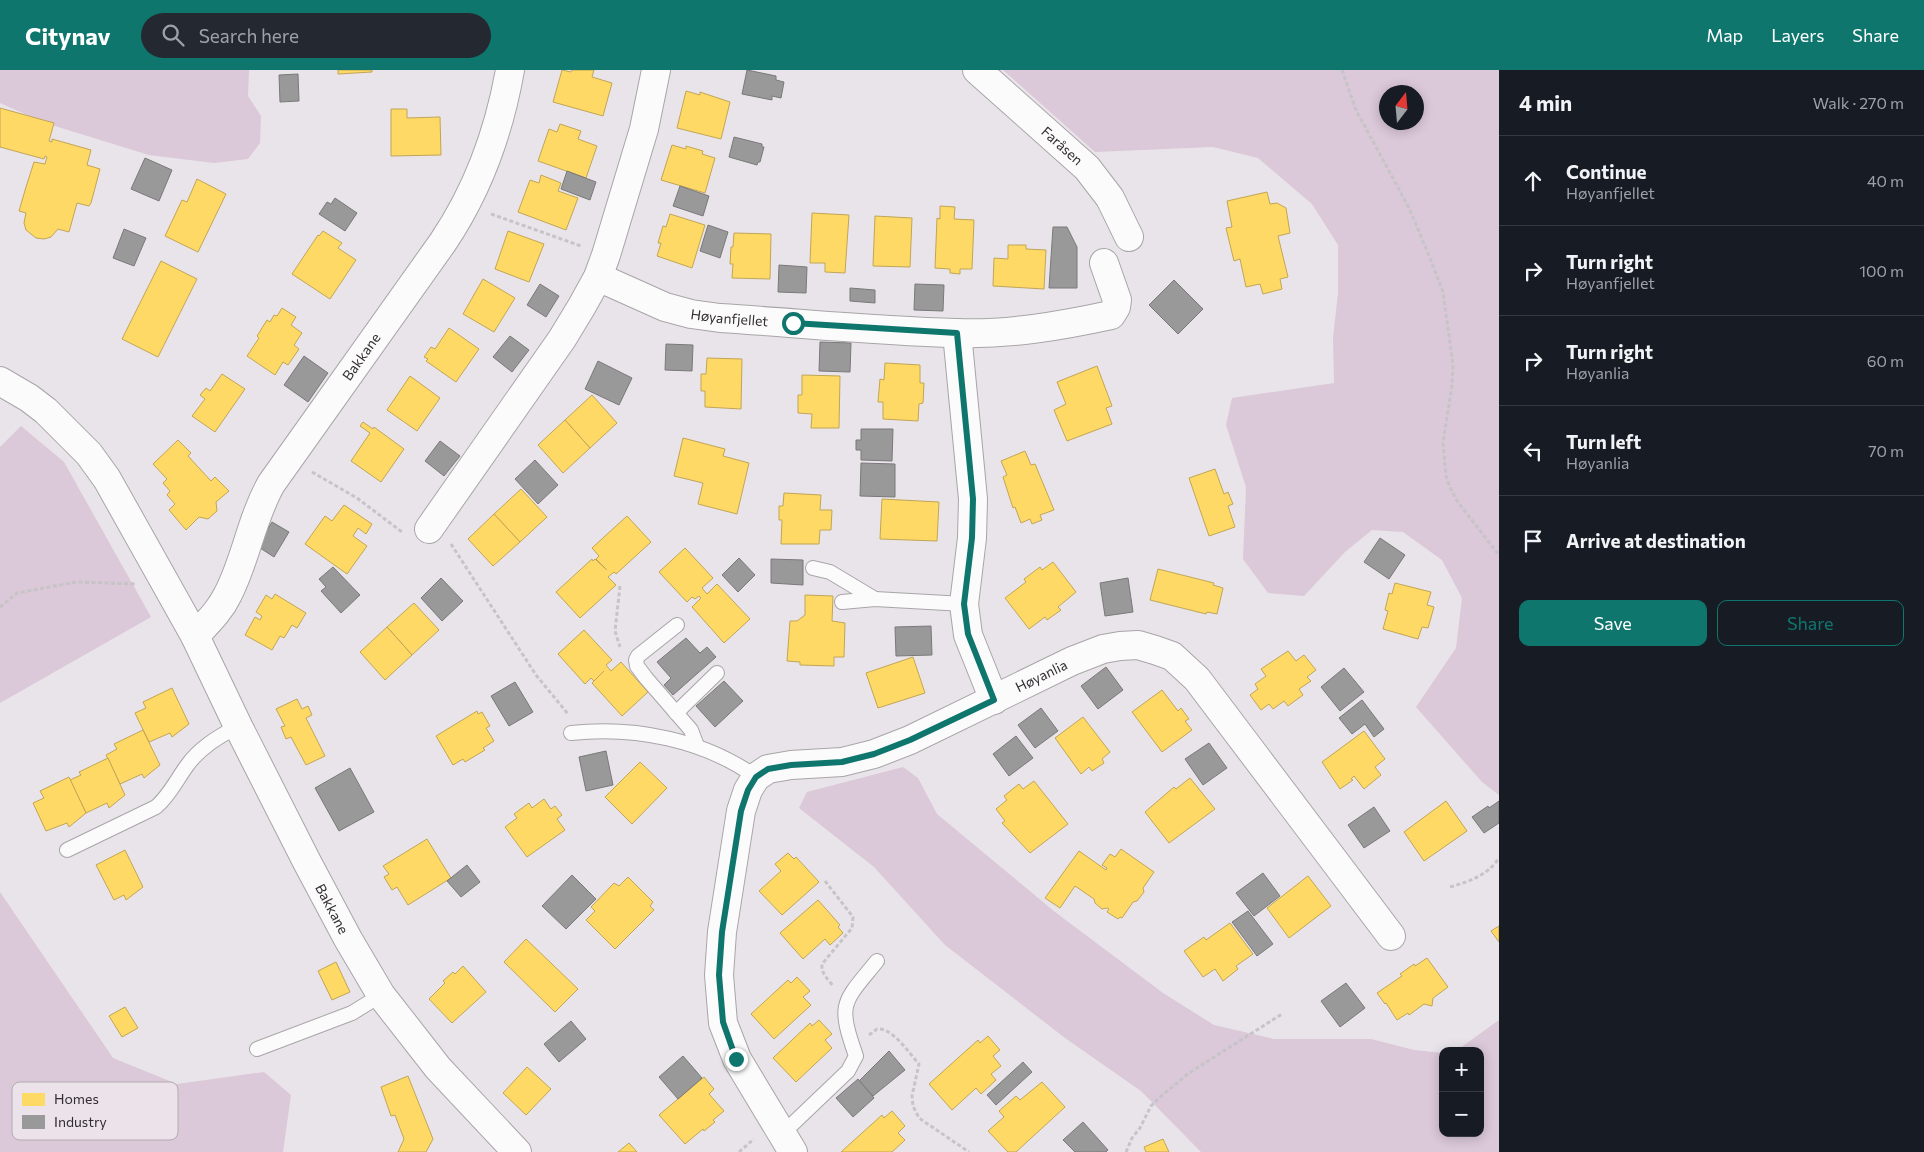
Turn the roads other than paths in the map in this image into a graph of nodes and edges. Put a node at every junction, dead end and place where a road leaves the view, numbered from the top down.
1 (510, 70) edge
2 (656, 70) edge
3 (976, 70) edge
4 (1129, 237) dead end
5 (1104, 263) dead end
6 (602, 266) junction
7 (957, 333) junction
8 (2, 389) edge
9 (424, 528) road end
10 (812, 568) dead end
11 (874, 599) junction
12 (842, 602) dead end
13 (964, 604) junction
14 (677, 625) dead end
15 (194, 636) junction
16 (717, 673) dead end
17 (994, 700) junction
18 (676, 712) junction
19 (238, 726) junction
20 (577, 732) road end
21 (697, 746) junction
22 (756, 777) junction
23 (67, 850) dead end
24 (1391, 936) dead end
25 (877, 961) dead end
26 (381, 994) junction
27 (257, 1049) dead end
28 (786, 1143) edge
29 (517, 1152) edge

1 - 15 street, Bakkane
2 - 6 street
3 - 4 street, Faråsen
5 - 7 street, Høyanfjellet
6 - 7 street, Høyanfjellet
6 - 9 street
7 - 13 street
8 - 15 street, Bakkane
10 - 11 lane
11 - 12 lane
11 - 13 lane
13 - 17 street
14 - 18 lane
15 - 19 street, Bakkane
16 - 18 lane
17 - 22 street, Høyanlia
17 - 24 street, Høyanlia
18 - 21 lane
19 - 23 lane
19 - 26 street, Bakkane
20 - 21 lane
21 - 22 lane
22 - 28 street
25 - 28 lane
26 - 27 lane
26 - 29 street, Bakkane

